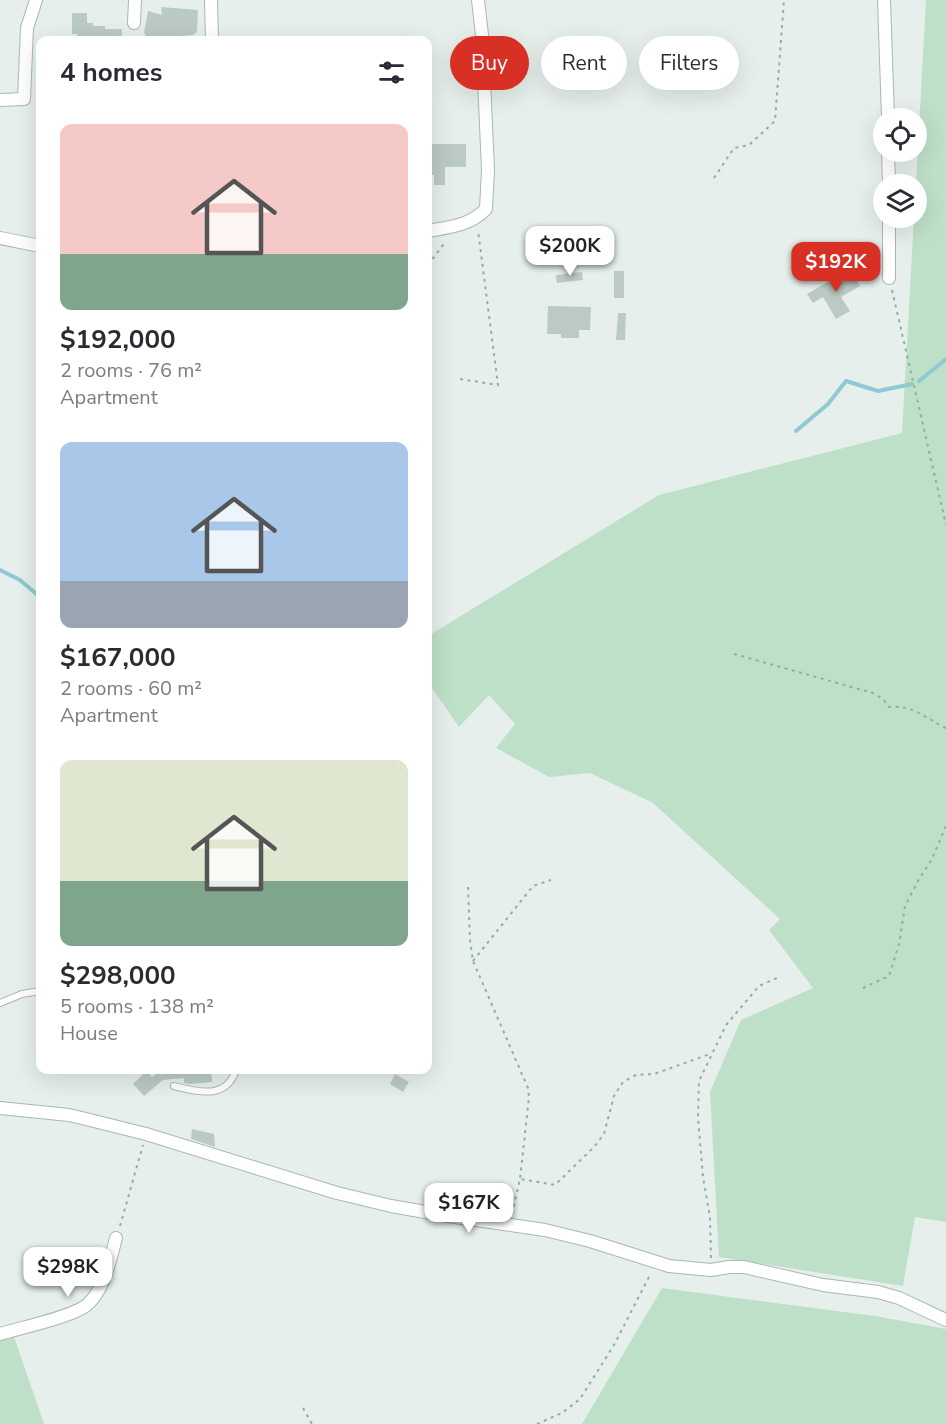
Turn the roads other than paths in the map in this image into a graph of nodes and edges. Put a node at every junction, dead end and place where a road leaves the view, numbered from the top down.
1 (36, 0) edge
2 (135, 0) edge
3 (211, 0) edge
4 (478, 0) edge
5 (884, 0) edge
6 (134, 23) dead end
7 (212, 36) edge
8 (0, 100) edge
9 (888, 108) edge
10 (889, 228) edge
11 (432, 230) edge
12 (0, 238) edge
13 (36, 245) edge
14 (889, 278) road end
15 (36, 992) edge
16 (0, 1003) edge
17 (234, 1074) edge
18 (174, 1086) dead end
19 (0, 1108) edge
20 (116, 1238) road end
21 (946, 1320) edge
22 (0, 1334) edge

1 - 8 street
2 - 6 street
3 - 7 street
4 - 11 street
5 - 9 street
10 - 14 street
12 - 13 street
15 - 16 lane
17 - 18 lane
19 - 21 street
20 - 22 street

